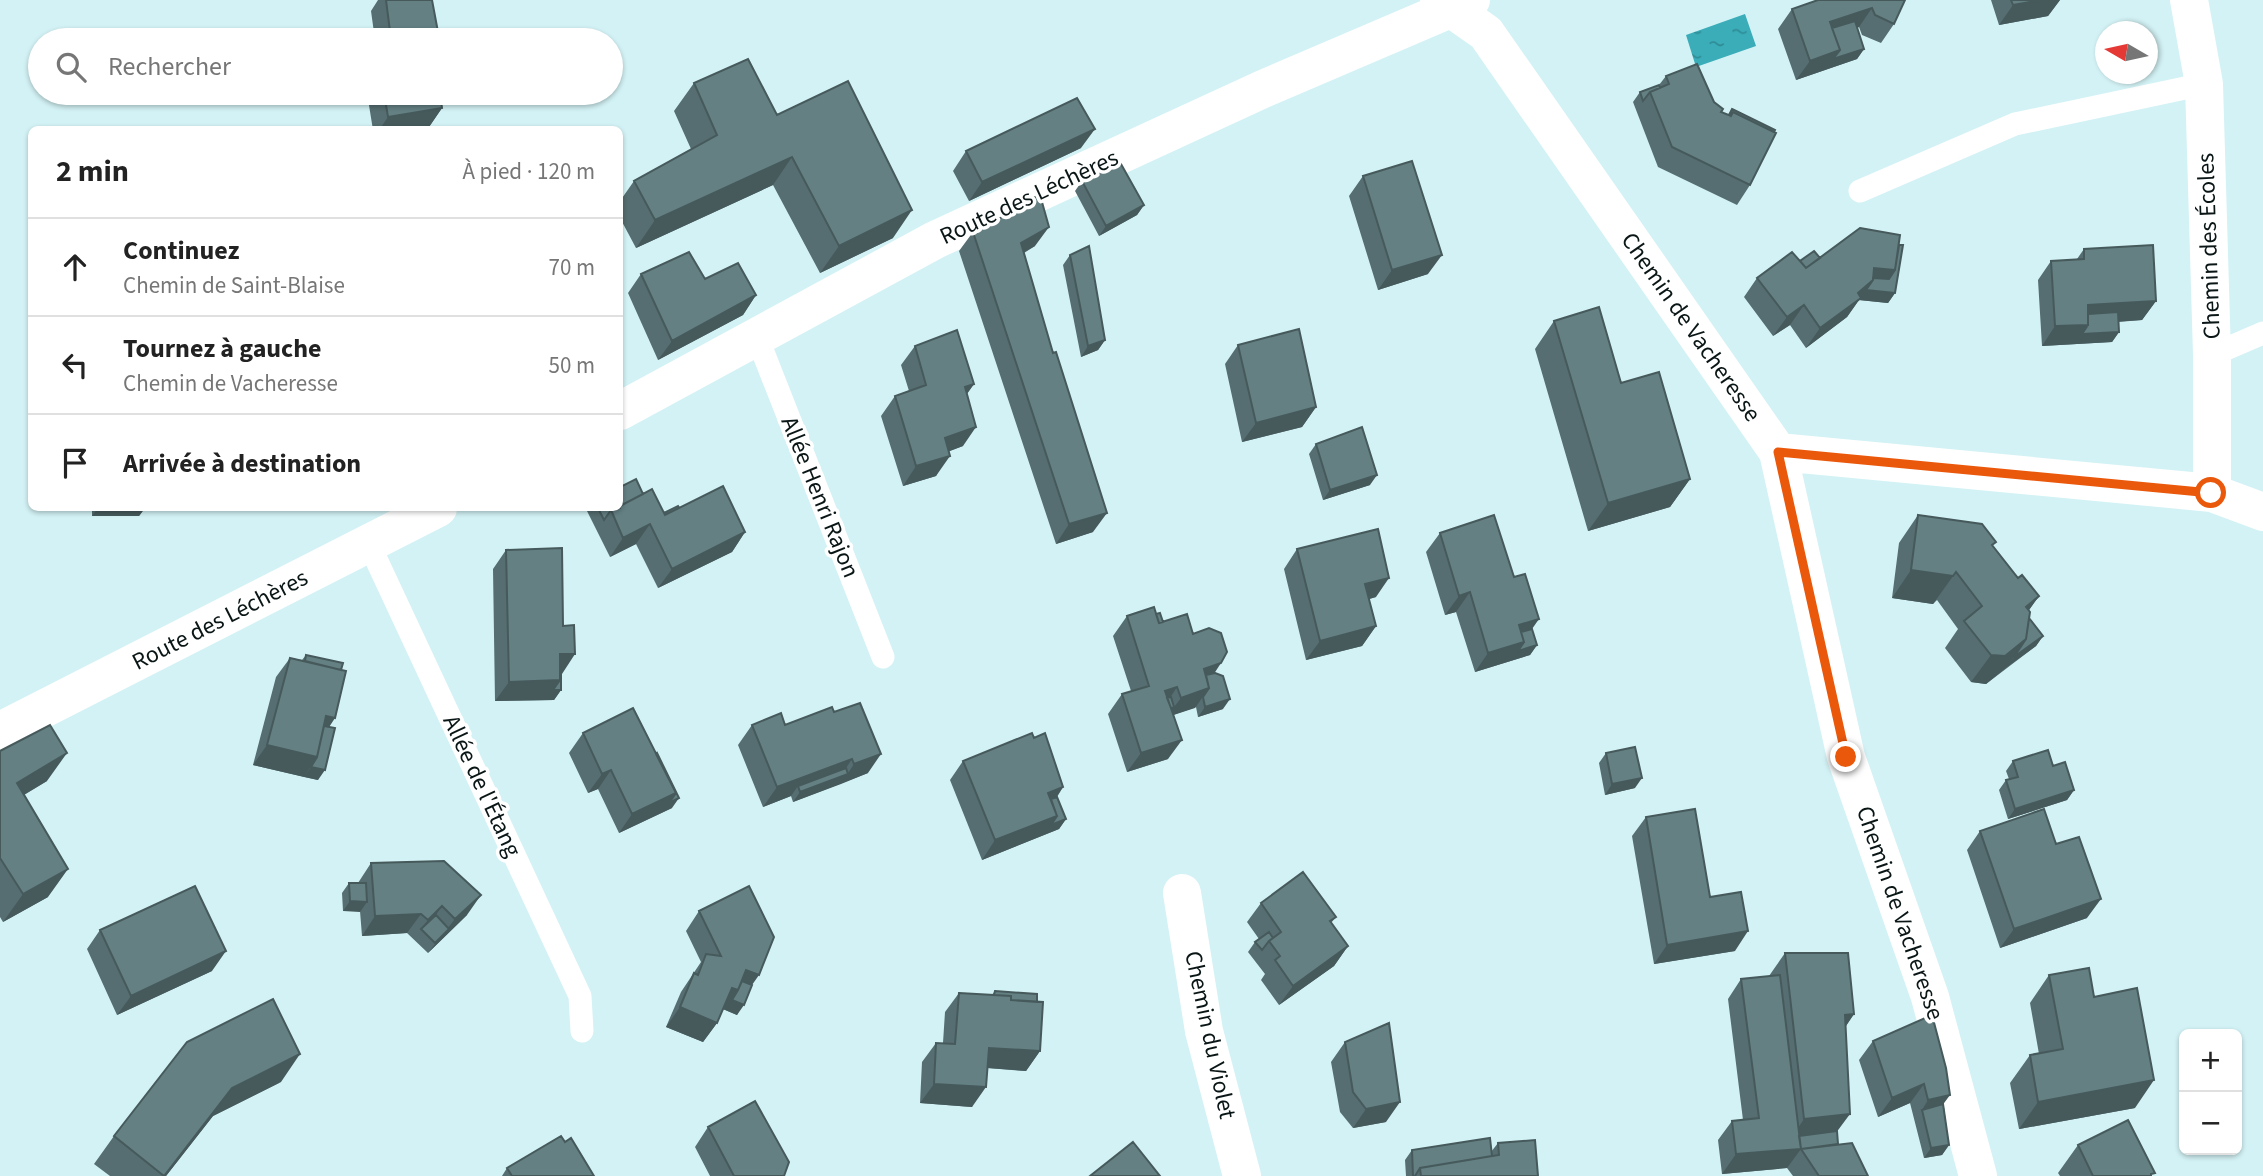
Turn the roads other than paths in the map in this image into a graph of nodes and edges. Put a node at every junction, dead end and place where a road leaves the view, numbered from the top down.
1 (2189, 0) edge
2 (1454, 3) edge
3 (2204, 84) junction
4 (1860, 191) dead end
5 (2263, 333) edge
6 (757, 337) junction
7 (2212, 355) junction
8 (623, 409) edge
9 (1778, 452) junction
10 (2211, 493) junction
11 (433, 511) edge
12 (2263, 512) edge
13 (369, 544) junction
14 (883, 657) dead end
15 (0, 731) edge
16 (1182, 893) dead end
17 (582, 1031) dead end
18 (1242, 1176) edge
19 (1978, 1176) edge

1 - 3 street, Chemin des Écoles
2 - 6 street, Route des Léchères
2 - 9 street, Chemin de Vacheresse
3 - 4 lane
3 - 7 street, Chemin des Écoles
5 - 7 lane
6 - 8 street, Route des Léchères
6 - 14 lane, Allée Henri Rajon
7 - 10 street, Chemin des Écoles
9 - 10 street
9 - 19 street, Chemin de Vacheresse
10 - 12 street
11 - 13 street, Route des Léchères
13 - 15 street, Route des Léchères
13 - 17 lane, Allée de l'Étang
16 - 18 street, Chemin du Violet

